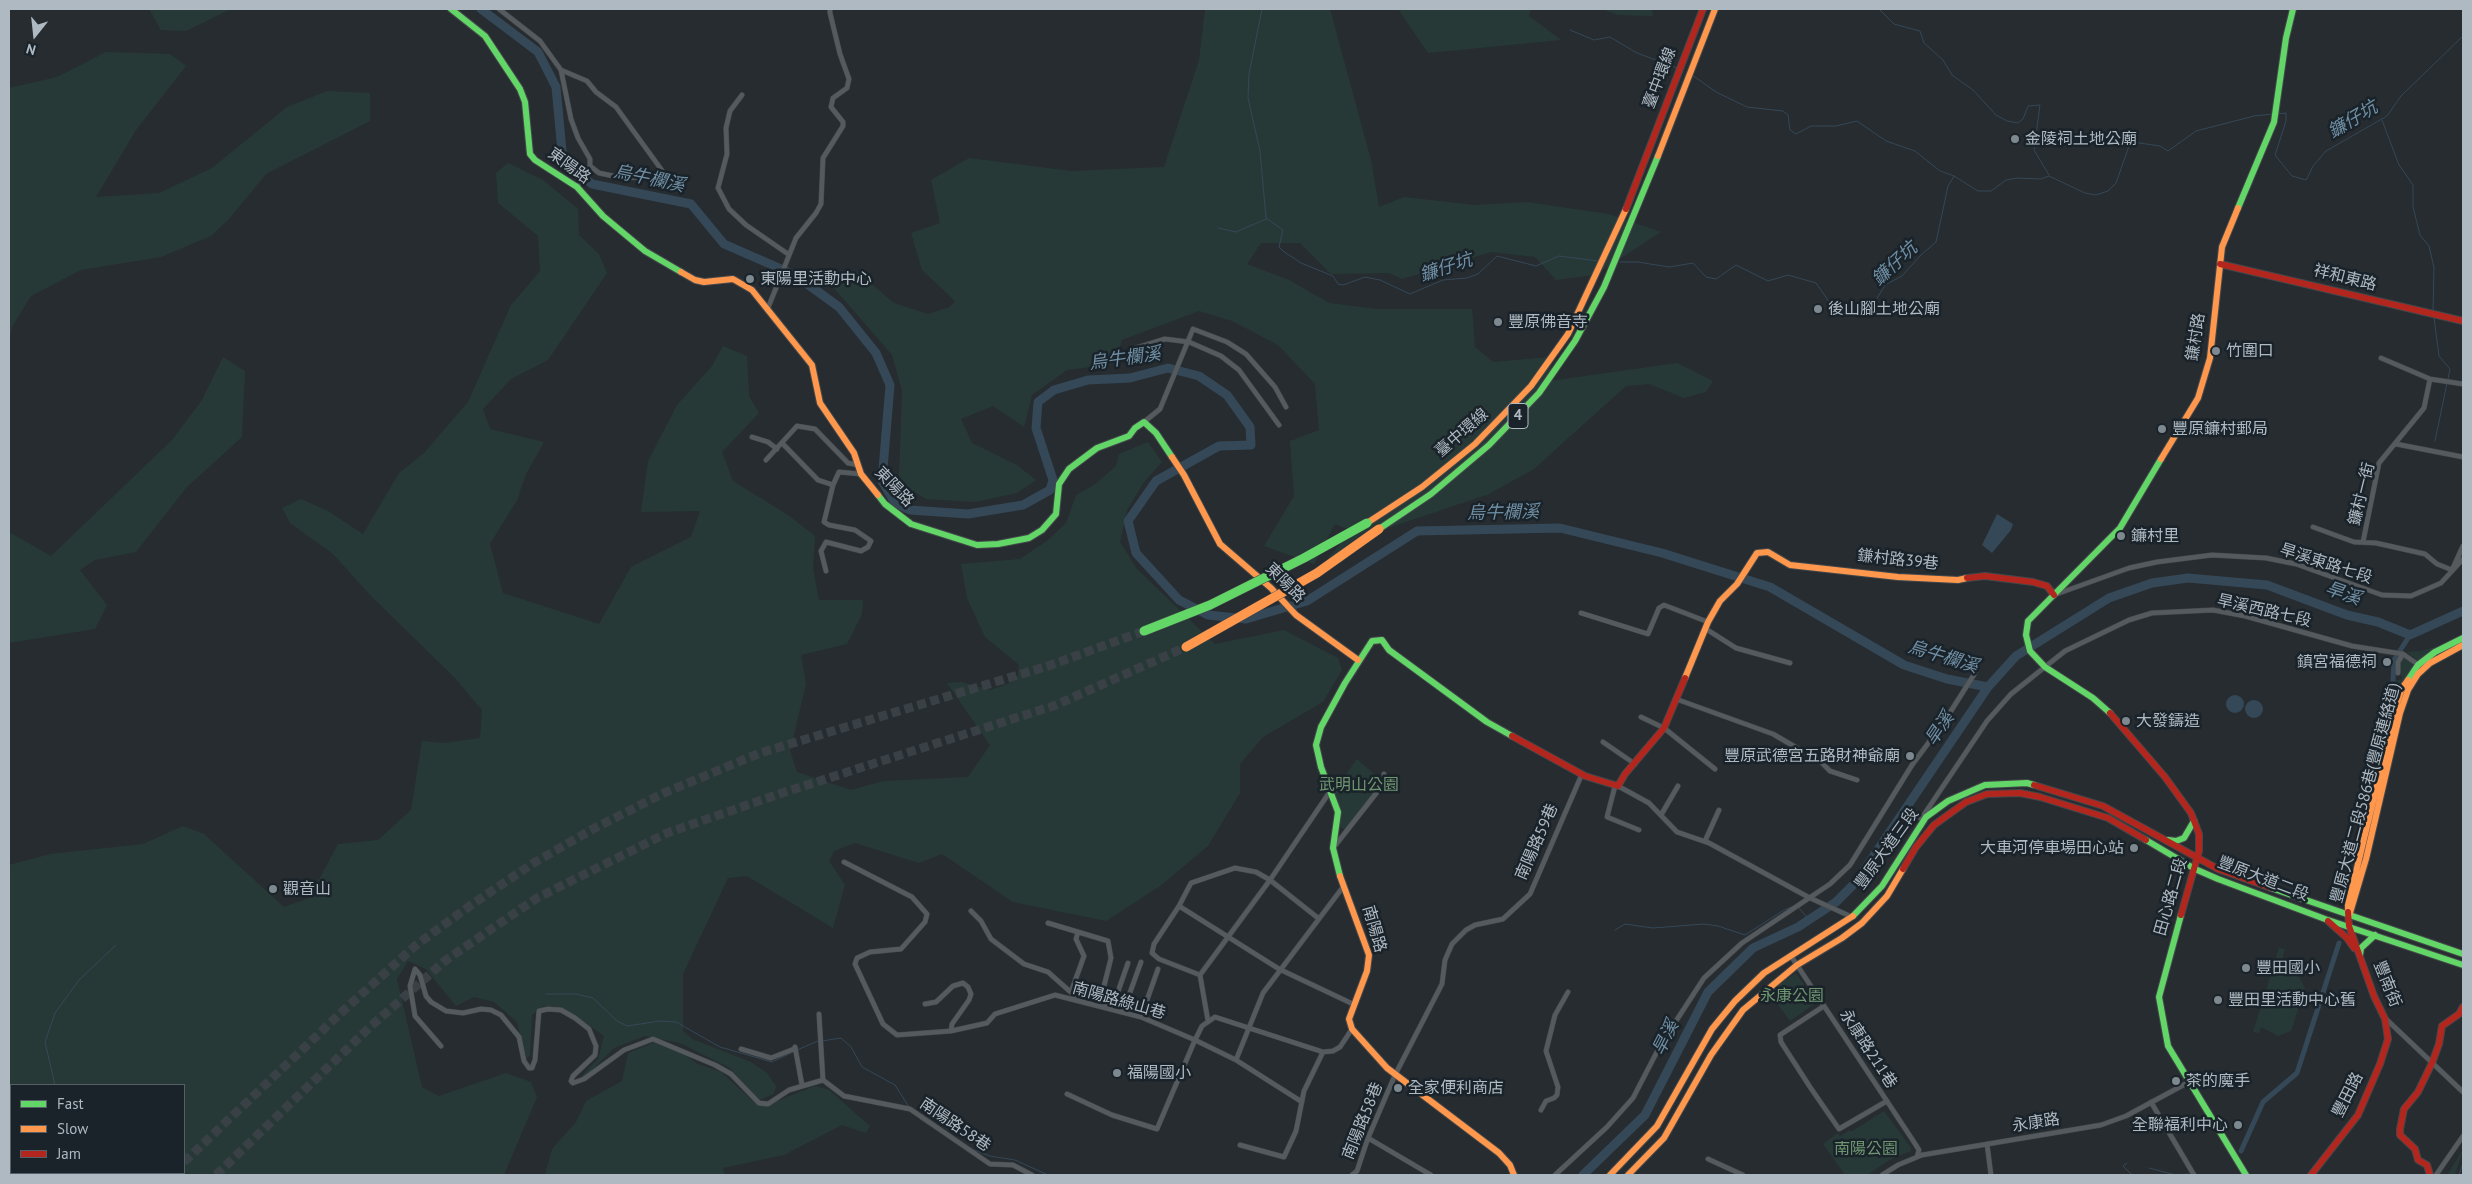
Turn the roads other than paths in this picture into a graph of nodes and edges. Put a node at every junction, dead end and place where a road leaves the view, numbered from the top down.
1 (451, 9) edge
2 (499, 9) edge
3 (830, 9) edge
4 (1703, 9) edge
5 (1714, 9) edge
6 (2293, 9) edge
7 (561, 70) junction
8 (742, 95) dead end
9 (590, 166) junction
10 (577, 187) junction
11 (788, 254) junction
12 (2220, 264) junction
13 (768, 308) junction
14 (2463, 321) edge
15 (1189, 342) junction
16 (1136, 348) dead end
17 (2382, 358) dead end
18 (2430, 379) junction
19 (2463, 384) edge
20 (1286, 407) dead end
21 (1144, 422) junction
22 (1279, 425) dead end
23 (752, 437) dead end
24 (783, 444) junction
25 (2396, 444) junction
26 (777, 449) junction
27 (2463, 457) edge
28 (766, 460) dead end
29 (858, 465) junction
30 (861, 474) junction
31 (834, 485) junction
32 (2314, 527) dead end
33 (2363, 542) junction
34 (2463, 546) edge
35 (2463, 559) edge
36 (826, 571) dead end
37 (2054, 595) junction
38 (1581, 613) dead end
39 (2028, 621) joint
40 (1707, 625) junction
41 (1144, 631) tunnel mouth
42 (2463, 638) edge
43 (2463, 645) edge
44 (1186, 647) tunnel mouth
45 (2399, 653) junction
46 (1358, 660) junction
47 (1790, 663) dead end
48 (2421, 667) junction
49 (2046, 668) junction
50 (1975, 673) dead end
51 (2398, 673) dead end
52 (1676, 699) junction
53 (1641, 718) dead end
54 (1664, 728) junction
55 (1603, 742) dead end
56 (1635, 764) junction
57 (1715, 769) dead end
58 (1384, 774) dead end
59 (1582, 774) junction
60 (1857, 780) dead end
61 (1616, 786) junction
62 (1678, 786) dead end
63 (1331, 790) junction
64 (1719, 810) dead end
65 (1661, 815) junction
66 (1921, 819) dead end
67 (2194, 821) junction
68 (1640, 830) dead end
69 (2164, 840) junction
70 (1705, 841) junction
71 (1333, 848) junction
72 (2198, 859) junction
73 (844, 862) dead end
74 (2195, 869) junction
75 (1270, 880) junction
76 (1343, 887) junction
77 (1812, 898) junction
78 (1179, 906) junction
79 (971, 911) dead end
80 (2349, 914) junction
81 (1849, 915) junction
82 (1318, 918) junction
83 (2326, 919) junction
84 (1048, 923) dead end
85 (2349, 926) junction
86 (1078, 932) junction
87 (2375, 935) junction
88 (1228, 937) junction
89 (2463, 954) edge
90 (1791, 956) junction
91 (2360, 956) junction
92 (1141, 962) dead end
93 (1128, 963) dead end
94 (1798, 965) junction
95 (2463, 965) edge
96 (1158, 968) dead end
97 (1279, 969) junction
98 (1200, 975) junction
99 (1071, 992) junction
100 (1568, 992) dead end
101 (1074, 1000) junction
102 (925, 1004) dead end
103 (1355, 1005) junction
104 (1824, 1006) junction
105 (2463, 1007) edge
106 (1104, 1008) junction
107 (1123, 1012) junction
108 (819, 1014) dead end
109 (1141, 1017) junction
110 (2385, 1019) junction
111 (1208, 1021) junction
112 (1249, 1028) junction
113 (1352, 1029) junction
114 (951, 1031) junction
115 (1195, 1040) junction
116 (441, 1046) dead end
117 (741, 1049) dead end
118 (1323, 1052) junction
119 (1236, 1060) junction
120 (2432, 1063) junction
121 (1395, 1075) junction
122 (822, 1080) junction
123 (2189, 1082) junction
124 (802, 1085) junction
125 (2463, 1092) edge
126 (1067, 1094) dead end
127 (1887, 1101) junction
128 (1302, 1102) junction
129 (2151, 1102) junction
130 (1541, 1110) dead end
131 (2463, 1136) edge
132 (1368, 1138) junction
133 (1987, 1144) junction
134 (1240, 1145) dead end
135 (1917, 1157) junction
136 (1708, 1159) dead end
137 (1032, 1175) edge
138 (1352, 1175) edge
139 (1431, 1175) edge
140 (1514, 1175) edge
141 (1555, 1175) edge
142 (1610, 1175) edge
143 (1628, 1175) edge
144 (1743, 1175) edge
145 (1882, 1175) edge
146 (1991, 1175) edge
147 (2193, 1175) edge
148 (2246, 1175) edge
149 (2311, 1175) edge
150 (2430, 1175) edge
151 (2436, 1175) edge

1 - 10 main road, 東陽路
2 - 7 street
3 - 11 street
4 - 41 main road, 臺中環線 / 4, bridge
5 - 44 main road, 臺中環線 / 4, bridge
6 - 12 main road, 鎌村路
7 - 9 street
7 - 9 street
8 - 11 street
9 - 10 street
10 - 13 main road, 東陽路
11 - 13 street
12 - 14 main road, 祥和東路
12 - 37 main road, 鎌村路
13 - 29 main road, 東陽路
15 - 16 street
15 - 20 street
15 - 21 street
15 - 22 street
17 - 18 street
18 - 19 street
18 - 25 street, 鐮村一街
21 - 30 main road, 東陽路
21 - 46 main road, 東陽路
23 - 26 street
24 - 26 street
24 - 29 street
24 - 31 street
25 - 27 street
25 - 33 street, 鐮村一街
26 - 28 street
29 - 30 main road, 東陽路
30 - 31 street
31 - 36 street
32 - 33 street
33 - 34 street, 鐮村一街
35 - 37 street, 旱溪東路七段
37 - 39 main road, 鎌村路
37 - 40 main road, 鎌村路39巷
38 - 40 street
39 - 49 main road, 田心路二段
40 - 47 street
40 - 52 main road
42 - 48 main road
43 - 48 main road
45 - 48 street, 旱溪西路七段
45 - 49 street, 旱溪西路七段
45 - 51 street
46 - 59 main road, 南陽路
46 - 63 main road, 南陽路
48 - 80 main road, 豐原大道二段586巷(豐原連絡道)
49 - 66 street, 旱溪西路七段
49 - 67 main road, 田心路二段
50 - 77 street
52 - 54 main road
52 - 60 street
53 - 54 street
54 - 56 main road
54 - 57 street
55 - 56 street
56 - 61 main road
58 - 71 street
59 - 61 main road
59 - 121 street, 南陽路59巷
61 - 65 street
61 - 68 street
62 - 65 street
63 - 71 main road, 南陽路
63 - 75 street
64 - 70 street
65 - 70 street
67 - 69 main road
67 - 72 main road, 田心路二段
69 - 72 main road, 豐原大道三段
69 - 81 main road, 豐原大道三段
70 - 77 street
71 - 76 main road, 南陽路
72 - 74 main road, 田心路二段
72 - 80 main road, 豐原大道二段
73 - 114 street, 南陽路綠山巷
74 - 83 main road, 豐原大道二段
74 - 94 main road, 豐原大道三段
74 - 123 main road, 田心路二段
75 - 78 street
75 - 82 street
75 - 88 street
76 - 82 street
76 - 103 main road, 南陽路
77 - 81 street
77 - 141 street
78 - 88 street
78 - 98 street
79 - 99 street
80 - 85 main road, 豐南街
80 - 89 main road, 豐原大道二段
81 - 90 main road, 豐原大道三段
82 - 97 street
83 - 85 main road, 豐原大道二段
83 - 91 main road
84 - 86 street
85 - 87 main road, 豐原大道二段
85 - 91 main road, 豐南街
86 - 99 street
86 - 106 street
87 - 91 main road
87 - 95 main road, 豐原大道二段
88 - 97 street
88 - 98 street
90 - 94 street, 永康路211巷
90 - 142 main road, 豐原大道三段
91 - 110 main road, 豐南街
92 - 107 street
93 - 106 street
94 - 104 street, 永康路211巷
94 - 143 main road, 豐原大道三段
96 - 109 street
97 - 103 street
97 - 112 street
98 - 111 street
99 - 101 street
100 - 130 street
101 - 106 street, 南陽路綠山巷
101 - 114 street, 南陽路綠山巷
102 - 114 street
103 - 113 main road, 南陽路
104 - 127 street, 永康路211巷
104 - 127 street
105 - 120 main road
106 - 107 street, 南陽路綠山巷
107 - 109 street, 南陽路綠山巷
108 - 122 street
109 - 115 street, 南陽路綠山巷
110 - 120 street, 豐南街
110 - 149 main road, 豐田路
111 - 112 street
111 - 115 street
112 - 118 street
112 - 119 street
113 - 118 street
113 - 121 main road
115 - 119 street, 南陽路綠山巷
115 - 126 street
116 - 124 street
117 - 124 street
118 - 128 street
119 - 128 street, 南陽路綠山巷
120 - 125 street, 豐南街
120 - 150 main road
121 - 132 street, 南陽路58巷
121 - 140 main road
122 - 124 street
122 - 137 street, 南陽路58巷
123 - 129 street, 永康路
123 - 148 main road, 田心路二段
127 - 135 street, 永康路211巷
128 - 134 street
129 - 133 street, 永康路
129 - 147 street
131 - 151 street
132 - 138 street, 南陽路58巷
132 - 139 street
133 - 135 street, 永康路
133 - 146 street
135 - 145 street, 永康路
136 - 144 street

